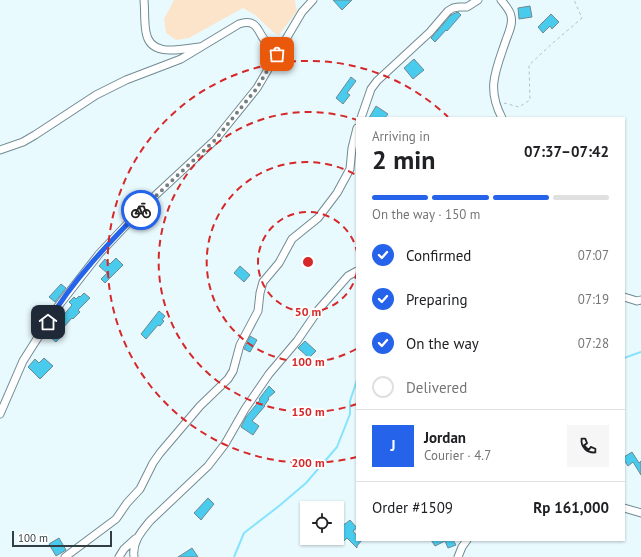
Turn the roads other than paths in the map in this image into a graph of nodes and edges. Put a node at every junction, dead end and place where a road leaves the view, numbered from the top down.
1 (144, 0) edge
2 (313, 0) edge
3 (478, 0) edge
4 (501, 0) edge
5 (284, 42) junction
6 (203, 46) junction
7 (360, 117) edge
8 (501, 117) edge
9 (356, 132) edge
10 (0, 150) edge
11 (356, 272) edge
12 (625, 297) edge
13 (641, 300) edge
14 (0, 414) edge
15 (625, 508) edge
16 (641, 513) edge
17 (137, 537) junction
18 (466, 541) edge
19 (65, 557) edge
20 (119, 557) edge
21 (134, 557) edge
22 (458, 557) edge

1 - 6 street
2 - 5 street
3 - 7 street
4 - 8 street
5 - 6 street
5 - 14 street
6 - 10 street
9 - 19 street
11 - 17 street
12 - 13 street
15 - 16 street
17 - 20 street
17 - 21 street
18 - 22 street

